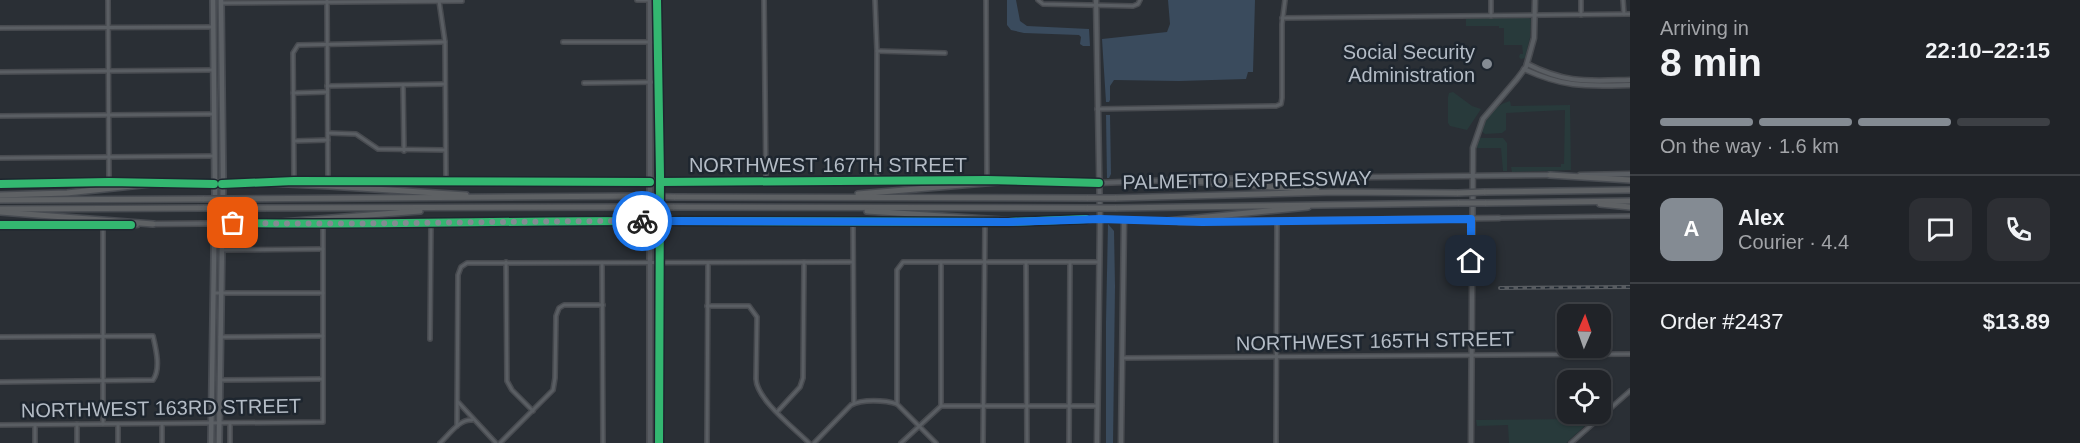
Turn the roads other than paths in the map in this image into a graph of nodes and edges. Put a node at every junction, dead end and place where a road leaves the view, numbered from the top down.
1 (108, 0) edge
2 (213, 0) edge
3 (637, 0) edge
4 (653, 0) edge
5 (764, 0) edge
6 (875, 0) edge
7 (986, 0) edge
8 (1096, 0) edge
9 (1285, 0) edge
10 (1491, 0) edge
11 (1535, 0) edge
12 (1581, 0) edge
13 (1623, 0) edge
14 (220, 1) edge
15 (327, 1) edge
16 (439, 1) edge
17 (462, 1) edge
18 (1039, 1) edge
19 (1139, 2) edge
20 (1096, 6) junction
21 (1624, 14) junction
22 (1630, 14) edge
23 (1535, 15) junction
24 (1581, 15) junction
25 (1491, 16) junction
26 (1282, 18) junction
27 (108, 27) junction
28 (213, 27) junction
29 (0, 28) edge
30 (651, 41) junction
31 (445, 42) junction
32 (563, 42) dead end
33 (658, 42) junction
34 (327, 44) junction
35 (877, 51) junction
36 (945, 53) dead end
37 (213, 54) junction
38 (1526, 66) junction
39 (221, 68) junction
40 (213, 70) junction
41 (108, 71) junction
42 (0, 72) edge
43 (1630, 80) edge
44 (651, 82) junction
45 (657, 82) junction
46 (584, 83) dead end
47 (1604, 83) junction
48 (445, 84) junction
49 (221, 85) junction
50 (403, 85) junction
51 (1630, 85) edge
52 (327, 86) junction
53 (327, 92) junction
54 (294, 93) junction
55 (1097, 109) junction
56 (214, 114) junction
57 (108, 115) junction
58 (0, 116) edge
59 (328, 133) junction
60 (328, 140) junction
61 (294, 141) junction
62 (445, 150) junction
63 (404, 151) junction
64 (214, 156) junction
65 (109, 157) junction
66 (0, 158) edge
67 (1630, 174) edge
68 (1550, 175) junction
69 (1472, 176) junction
70 (987, 180) junction
71 (1173, 180) junction
72 (1630, 180) edge
73 (294, 181) junction
74 (109, 182) junction
75 (328, 182) junction
76 (446, 182) junction
77 (650, 182) junction
78 (660, 182) junction
79 (766, 182) junction
80 (877, 182) junction
81 (997, 182) junction
82 (160, 183) junction
83 (268, 183) junction
84 (1099, 183) junction
85 (0, 184) edge
86 (214, 184) junction
87 (222, 184) junction
88 (1630, 190) edge
89 (1336, 192) junction
90 (0, 195) edge
91 (811, 197) junction
92 (485, 198) junction
93 (0, 201) edge
94 (1578, 201) junction
95 (1630, 201) edge
96 (1317, 205) junction
97 (844, 207) junction
98 (1630, 207) edge
99 (444, 208) junction
100 (0, 211) edge
101 (1630, 216) edge
102 (1499, 218) joint
103 (1100, 219) junction
104 (1471, 219) junction
105 (1124, 220) junction
106 (650, 221) junction
107 (659, 221) junction
108 (853, 221) junction
109 (1017, 221) junction
110 (1167, 221) junction
111 (1277, 221) junction
112 (431, 222) junction
113 (985, 222) junction
114 (221, 223) junction
115 (269, 223) junction
116 (153, 224) junction
117 (214, 224) junction
118 (0, 225) edge
119 (323, 225) junction
120 (103, 226) junction
121 (323, 249) junction
122 (221, 250) junction
123 (506, 262) junction
124 (650, 262) junction
125 (659, 262) junction
126 (708, 262) junction
127 (804, 262) junction
128 (852, 262) junction
129 (941, 262) junction
130 (984, 262) junction
131 (1026, 262) junction
132 (1070, 262) junction
133 (1100, 262) junction
134 (602, 263) junction
135 (213, 293) junction
136 (221, 293) junction
137 (323, 293) junction
138 (603, 305) junction
139 (708, 306) junction
140 (323, 336) junction
141 (0, 337) edge
142 (102, 337) junction
143 (220, 337) junction
144 (430, 339) dead end
145 (1630, 354) edge
146 (1471, 355) junction
147 (1276, 357) junction
148 (1121, 358) junction
149 (322, 379) junction
150 (220, 380) junction
151 (103, 381) junction
152 (0, 382) edge
153 (1630, 391) edge
154 (457, 400) junction
155 (854, 403) junction
156 (897, 404) junction
157 (941, 406) junction
158 (1027, 406) junction
159 (1097, 406) junction
160 (462, 407) junction
161 (983, 407) junction
162 (1069, 407) junction
163 (457, 408) junction
164 (533, 411) junction
165 (777, 412) junction
166 (467, 413) junction
167 (457, 419) junction
168 (473, 420) junction
169 (464, 421) junction
170 (162, 423) junction
171 (211, 423) junction
172 (220, 423) junction
173 (230, 423) junction
174 (77, 424) junction
175 (103, 424) junction
176 (118, 424) junction
177 (0, 425) edge
178 (34, 425) junction
179 (919, 425) junction
180 (457, 426) junction
181 (35, 443) edge
182 (77, 443) edge
183 (118, 443) edge
184 (162, 443) edge
185 (211, 443) edge
186 (219, 443) edge
187 (230, 443) edge
188 (440, 443) edge
189 (498, 443) edge
190 (603, 443) edge
191 (650, 443) edge
192 (659, 443) edge
193 (707, 443) edge
194 (809, 443) edge
195 (814, 443) edge
196 (901, 443) edge
197 (936, 443) edge
198 (983, 443) edge
199 (1027, 443) edge
200 (1069, 443) edge
201 (1097, 443) edge
202 (1121, 443) edge
203 (1276, 443) edge
204 (1471, 443) edge
205 (1570, 443) edge

1 - 27 street
2 - 28 main road
3 - 4 street
4 - 30 main road
4 - 33 main road
5 - 79 street
6 - 35 street
7 - 70 street
8 - 20 street
9 - 26 street
10 - 25 street
11 - 23 street
12 - 24 street
13 - 21 street
14 - 15 street
14 - 39 main road
15 - 16 street
15 - 34 street
16 - 17 street
16 - 31 street
18 - 20 street
19 - 20 street
20 - 55 street
21 - 22 street
21 - 24 street
23 - 24 street
23 - 25 street
23 - 38 street
25 - 26 street
26 - 55 street
27 - 28 street
27 - 29 street
27 - 41 street
28 - 37 main road
30 - 32 street
30 - 33 street
30 - 44 main road
31 - 34 street
31 - 48 street
33 - 45 main road
34 - 52 street
34 - 54 street
35 - 36 street
35 - 80 street
37 - 39 main road
37 - 40 main road
38 - 47 street
38 - 69 street
39 - 49 main road
40 - 41 street
40 - 49 main road
40 - 56 main road
41 - 42 street
41 - 57 street
43 - 47 street
44 - 45 street
44 - 46 street
44 - 77 main road
45 - 78 main road
47 - 51 street
48 - 50 street
48 - 62 street
49 - 87 main road
50 - 52 street
50 - 63 street
52 - 53 street
53 - 54 street
53 - 59 street
54 - 61 street
55 - 84 street
56 - 57 street
56 - 64 main road
57 - 58 street
57 - 65 street
59 - 60 street
59 - 63 street
60 - 61 street
60 - 75 street
61 - 73 street
62 - 63 street
62 - 76 street
64 - 65 street
64 - 86 main road
65 - 66 street
65 - 74 street
67 - 68 street, NORTHWEST 167TH STREET
68 - 69 street, NORTHWEST 167TH STREET
68 - 72 highway
69 - 71 street, NORTHWEST 167TH STREET
69 - 104 street
70 - 80 street, NORTHWEST 167TH STREET
70 - 81 street, NORTHWEST 167TH STREET
71 - 84 street, NORTHWEST 167TH STREET
71 - 89 highway
73 - 75 street, NORTHWEST 167TH STREET
73 - 83 street, NORTHWEST 167TH STREET
74 - 82 street
74 - 85 street
75 - 76 street, NORTHWEST 167TH STREET
76 - 77 street, NORTHWEST 167TH STREET
77 - 78 street, NORTHWEST 167TH STREET
77 - 106 main road
78 - 79 street, NORTHWEST 167TH STREET
78 - 107 main road
79 - 80 street, NORTHWEST 167TH STREET
81 - 84 street, NORTHWEST 167TH STREET
81 - 91 highway
82 - 86 street
82 - 90 highway
83 - 87 street, NORTHWEST 167TH STREET
83 - 92 highway
84 - 103 street
86 - 87 street, NORTHWEST 167TH STREET
86 - 117 main road
87 - 114 main road
88 - 89 highway, PALMETTO EXPRESSWAY, bridge
89 - 91 highway, PALMETTO EXPRESSWAY, bridge
91 - 92 highway, PALMETTO EXPRESSWAY, bridge
92 - 93 highway, PALMETTO EXPRESSWAY, bridge
94 - 95 highway, PALMETTO EXPRESSWAY
94 - 96 highway, PALMETTO EXPRESSWAY, bridge
94 - 98 highway
96 - 97 highway, PALMETTO EXPRESSWAY, bridge
96 - 110 highway
97 - 99 highway, PALMETTO EXPRESSWAY, bridge
97 - 109 highway
99 - 100 highway, PALMETTO EXPRESSWAY, bridge
99 - 115 highway
100 - 116 highway
101 - 102 street
102 - 104 street
103 - 105 street
103 - 109 street
103 - 133 street
104 - 111 street
104 - 146 street
105 - 110 street
105 - 148 street
106 - 107 street
106 - 112 street
106 - 124 main road
107 - 108 street
107 - 125 main road
108 - 113 street
108 - 128 street
109 - 113 street
110 - 111 street
111 - 147 street
112 - 119 street
112 - 144 street
113 - 130 street
114 - 115 street
114 - 117 street
114 - 122 main road
115 - 119 street
116 - 117 street
116 - 120 street
117 - 135 main road
118 - 120 street
119 - 121 street
120 - 142 street
121 - 122 street
121 - 137 street
122 - 136 main road
123 - 134 street
123 - 154 street
123 - 164 street
124 - 125 street
124 - 134 street
124 - 191 main road
125 - 126 street
125 - 192 main road
126 - 127 street
126 - 139 street
127 - 128 street
127 - 165 street
128 - 155 street
129 - 130 street
129 - 156 street
129 - 157 street
130 - 131 street
130 - 161 street
131 - 132 street
131 - 158 street
132 - 133 street
132 - 162 street
133 - 159 street
134 - 138 street
135 - 136 street
135 - 171 main road
136 - 137 street
136 - 143 main road
137 - 140 street
138 - 164 street
138 - 190 street
139 - 165 street
139 - 193 street
140 - 143 street
140 - 149 street
141 - 142 street
142 - 151 street
142 - 151 street
143 - 150 main road
145 - 146 street, NORTHWEST 165TH STREET
146 - 147 street, NORTHWEST 165TH STREET
146 - 204 street
147 - 148 street, NORTHWEST 165TH STREET
147 - 203 street
148 - 202 street
149 - 150 street
149 - 173 street, NORTHWEST 163RD STREET
150 - 172 main road
151 - 152 street
151 - 175 street
153 - 205 street
154 - 160 street
154 - 163 street
155 - 156 street
155 - 195 street
156 - 179 street
157 - 161 street
157 - 179 street
158 - 161 street
158 - 162 street
158 - 199 street
159 - 162 street
159 - 201 street
160 - 163 street
160 - 166 street
161 - 198 street
162 - 200 street
163 - 167 street
164 - 189 street
165 - 194 street
166 - 168 street
166 - 169 street
167 - 169 street
167 - 180 street
168 - 169 street
168 - 189 street
169 - 180 street
170 - 171 street, NORTHWEST 163RD STREET
170 - 176 street, NORTHWEST 163RD STREET
170 - 184 street
171 - 172 street, NORTHWEST 163RD STREET
171 - 185 main road
172 - 173 street, NORTHWEST 163RD STREET
172 - 186 main road
173 - 187 street
174 - 175 street, NORTHWEST 163RD STREET
174 - 178 street, NORTHWEST 163RD STREET
174 - 182 street
175 - 176 street, NORTHWEST 163RD STREET
176 - 183 street
177 - 178 street, NORTHWEST 163RD STREET
178 - 181 street
179 - 196 street
179 - 197 street
180 - 188 street

